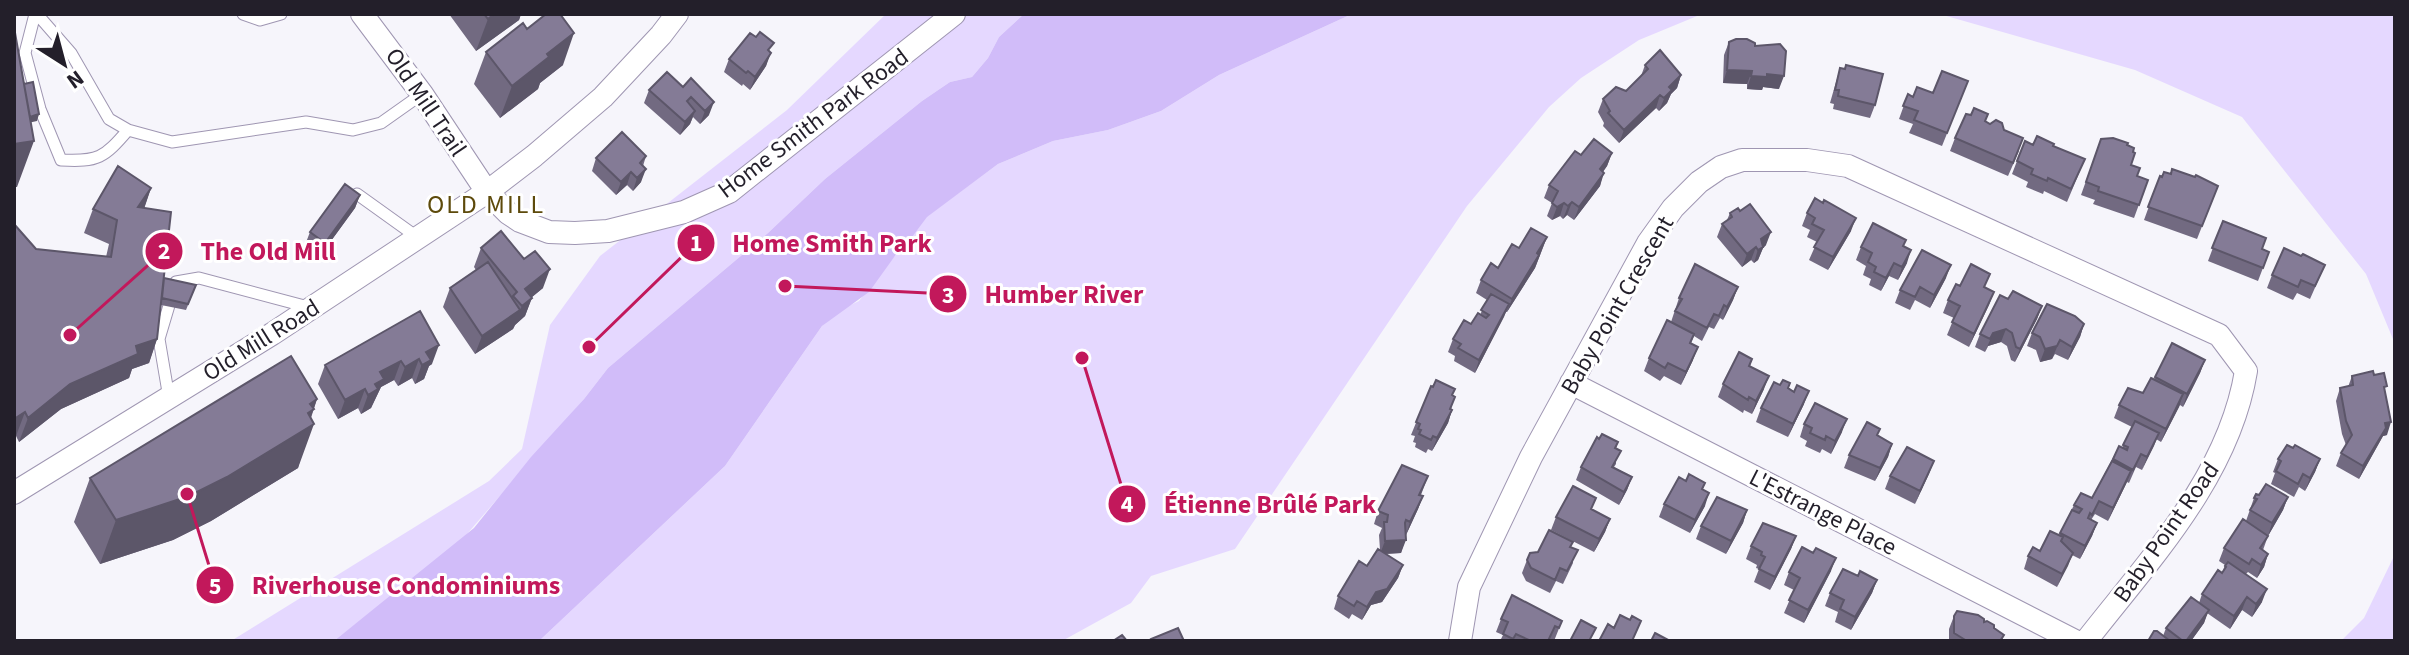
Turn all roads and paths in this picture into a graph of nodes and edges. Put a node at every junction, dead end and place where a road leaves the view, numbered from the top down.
1 (36, 14) edge
2 (243, 14) edge
3 (281, 14) edge
4 (362, 14) edge
5 (677, 14) edge
6 (954, 14) edge
7 (422, 94) junction
8 (128, 130) junction
9 (487, 192) junction
10 (357, 194) edge
11 (417, 237) junction
12 (313, 308) junction
13 (2246, 371) joint
14 (1571, 383) junction
15 (169, 398) junction
16 (14, 493) edge
17 (1460, 641) edge
18 (2075, 641) edge
19 (2086, 641) edge

1 - 8 lane
1 - 8 lane
2 - 3 lane
4 - 7 street, Old Mill Trail
5 - 9 street, Old Mill Road
6 - 9 street, Home Smith Park Road
7 - 8 lane
7 - 9 street, Old Mill Trail
9 - 11 street, Old Mill Road
10 - 11 lane
11 - 12 street, Old Mill Road
12 - 15 street, Old Mill Road
12 - 15 lane
13 - 14 street, Baby Point Crescent
13 - 19 street, Baby Point Road
14 - 17 street, Baby Point Crescent
14 - 18 street, L'Estrange Place
15 - 16 street, Old Mill Road

